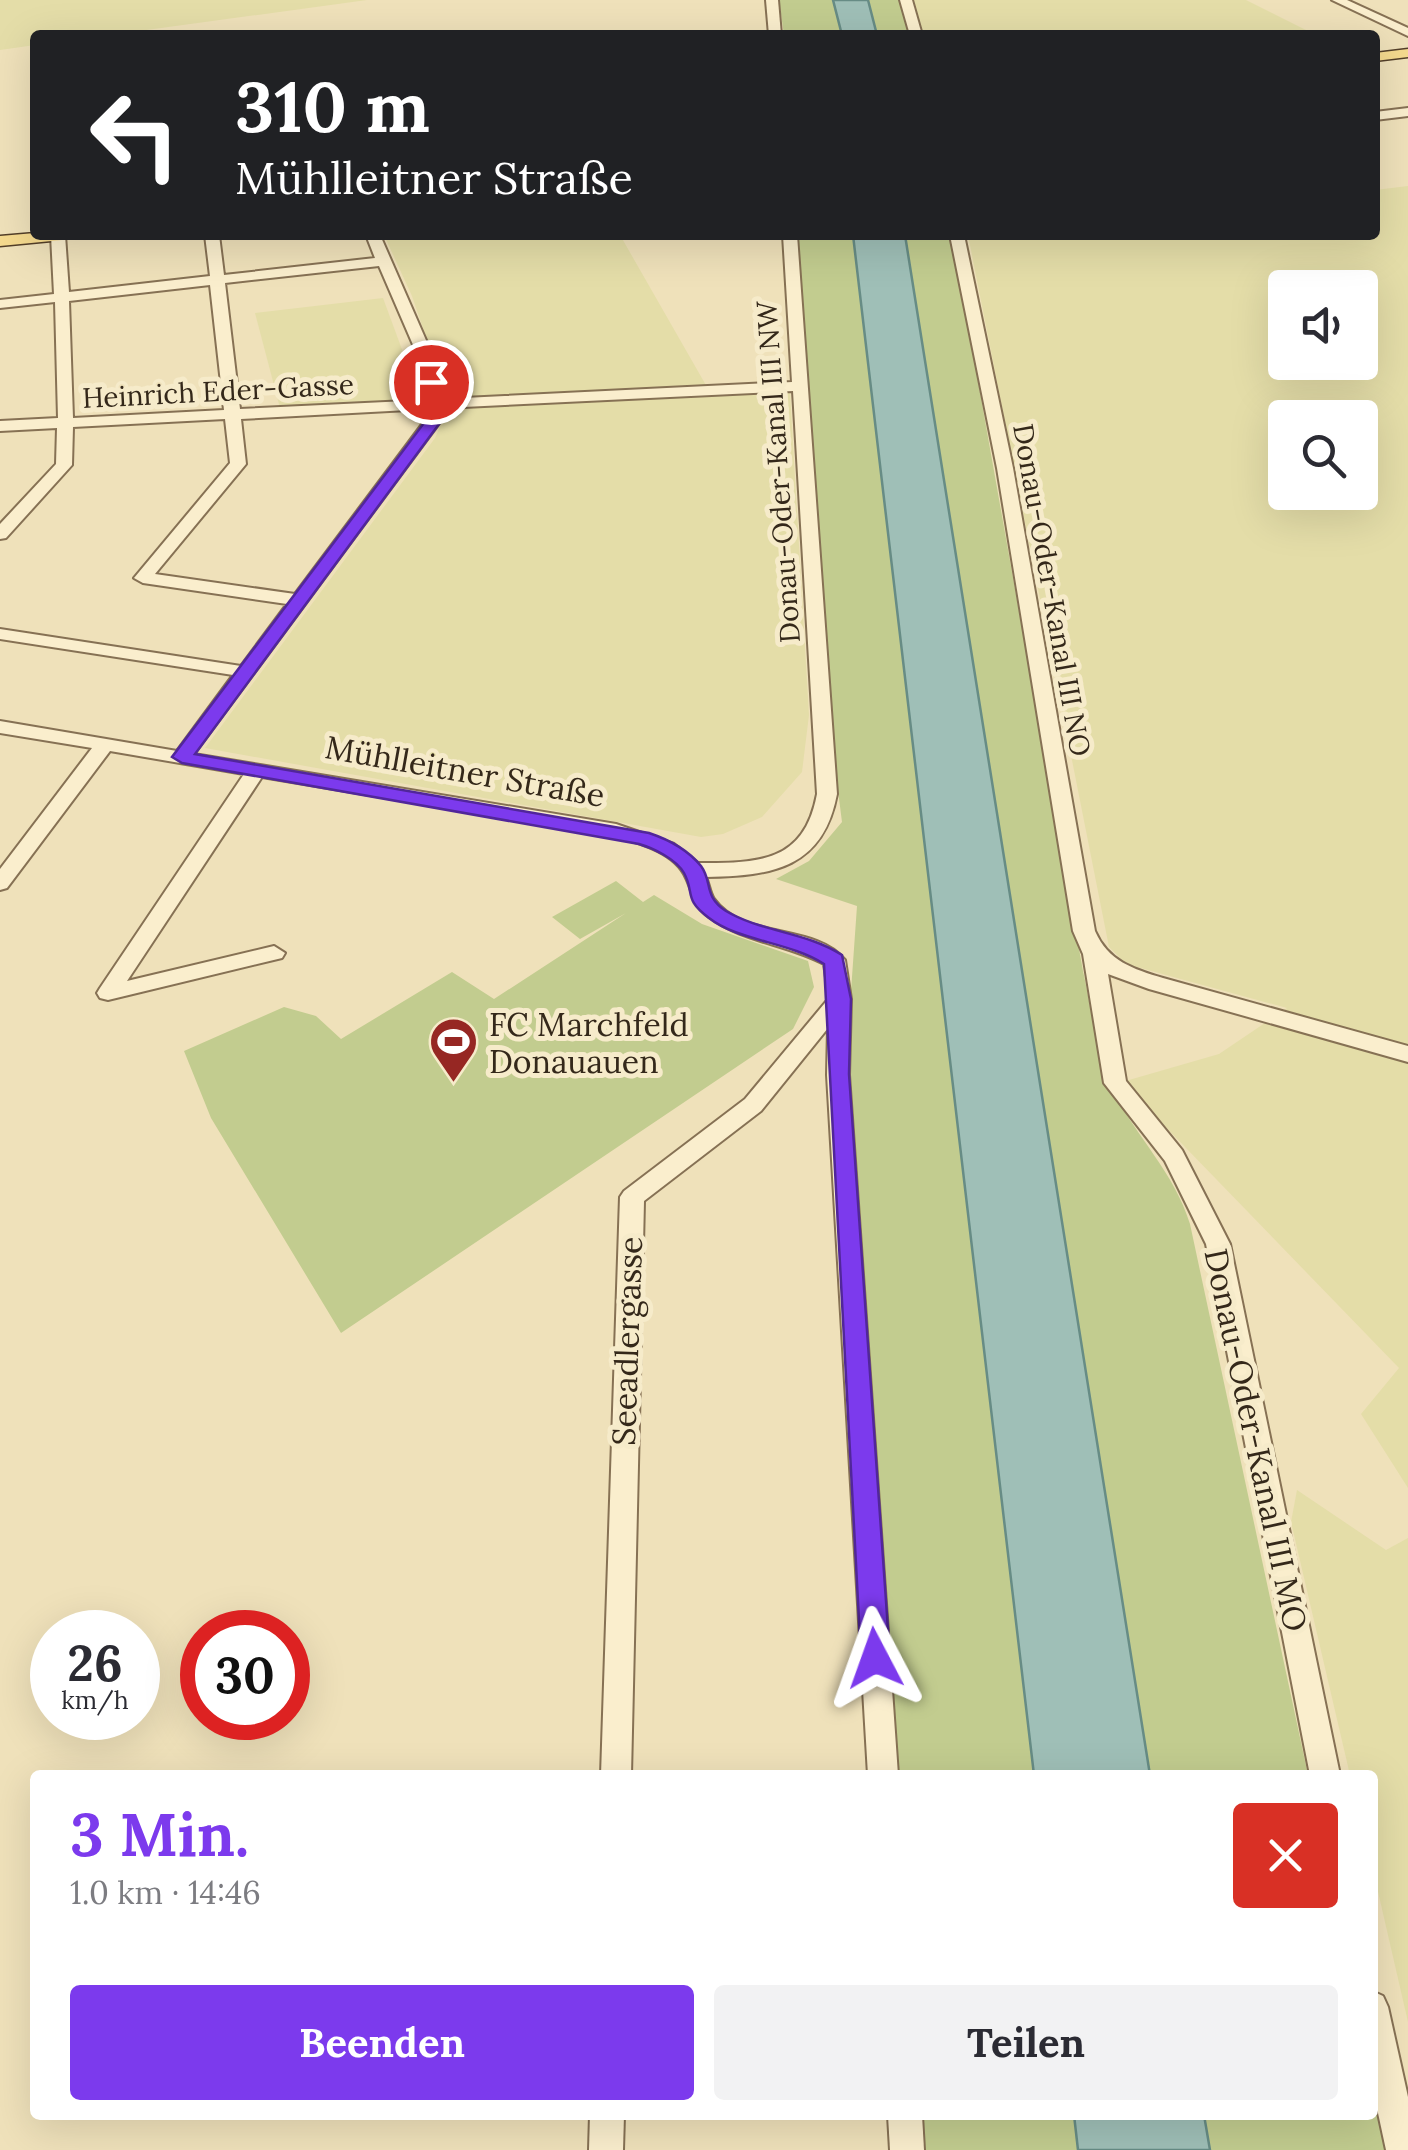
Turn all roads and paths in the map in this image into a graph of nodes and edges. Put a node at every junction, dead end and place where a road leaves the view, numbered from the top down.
1 (772, 0) edge
2 (906, 0) edge
3 (1338, 0) edge
4 (775, 30) edge
5 (914, 30) edge
6 (1408, 31) edge
7 (1408, 53) edge
8 (1380, 56) edge
9 (1408, 112) edge
10 (1380, 115) edge
11 (30, 238) edge
12 (0, 240) edge
13 (60, 240) edge
14 (212, 240) edge
15 (375, 240) edge
16 (791, 240) edge
17 (958, 240) edge
18 (382, 261) junction
19 (216, 280) junction
20 (61, 296) junction
21 (0, 304) edge
22 (798, 386) junction
23 (438, 406) junction
24 (234, 415) junction
25 (68, 423) junction
26 (0, 426) edge
27 (0, 534) edge
28 (300, 600) junction
29 (0, 634) edge
30 (247, 672) junction
31 (0, 726) edge
32 (104, 746) junction
33 (182, 757) junction
34 (258, 768) junction
35 (693, 870) junction
36 (0, 883) edge
37 (274, 953) dead end
38 (1094, 954) junction
39 (840, 999) junction
40 (1408, 1054) edge
41 (616, 1770) edge
42 (883, 1770) edge
43 (1325, 1770) edge
44 (1378, 2034) edge
45 (607, 2120) edge
46 (904, 2120) edge
47 (606, 2150) edge
48 (907, 2150) edge
49 (1404, 2150) edge

1 - 4 street
2 - 5 street
3 - 6 street
7 - 8 main road
9 - 10 street
11 - 12 main road
13 - 20 street
14 - 19 street
15 - 18 street
16 - 22 street, Donau-Oder-Kanal III NW
17 - 38 street, Donau-Oder-Kanal III NO
18 - 19 street
18 - 23 street
19 - 20 street
19 - 24 street
20 - 21 street
20 - 25 street
22 - 23 street, Heinrich Eder-Gasse
22 - 35 street, Donau-Oder-Kanal III NW
23 - 24 street, Heinrich Eder-Gasse
23 - 28 street
24 - 25 street, Heinrich Eder-Gasse
24 - 28 street
25 - 26 street, Heinrich Eder-Gasse
25 - 27 street
28 - 30 street
29 - 30 street
30 - 33 street
31 - 32 street, Mühlleitner Straße
32 - 33 street, Mühlleitner Straße
32 - 36 street
33 - 34 street, Mühlleitner Straße
34 - 35 street, Mühlleitner Straße
34 - 37 street
35 - 39 street, Mühlleitner Straße
38 - 40 street
38 - 43 street, Donau-Oder-Kanal III MO
39 - 41 street, Seeadlergasse
39 - 42 street
44 - 49 street
45 - 47 street
46 - 48 street

